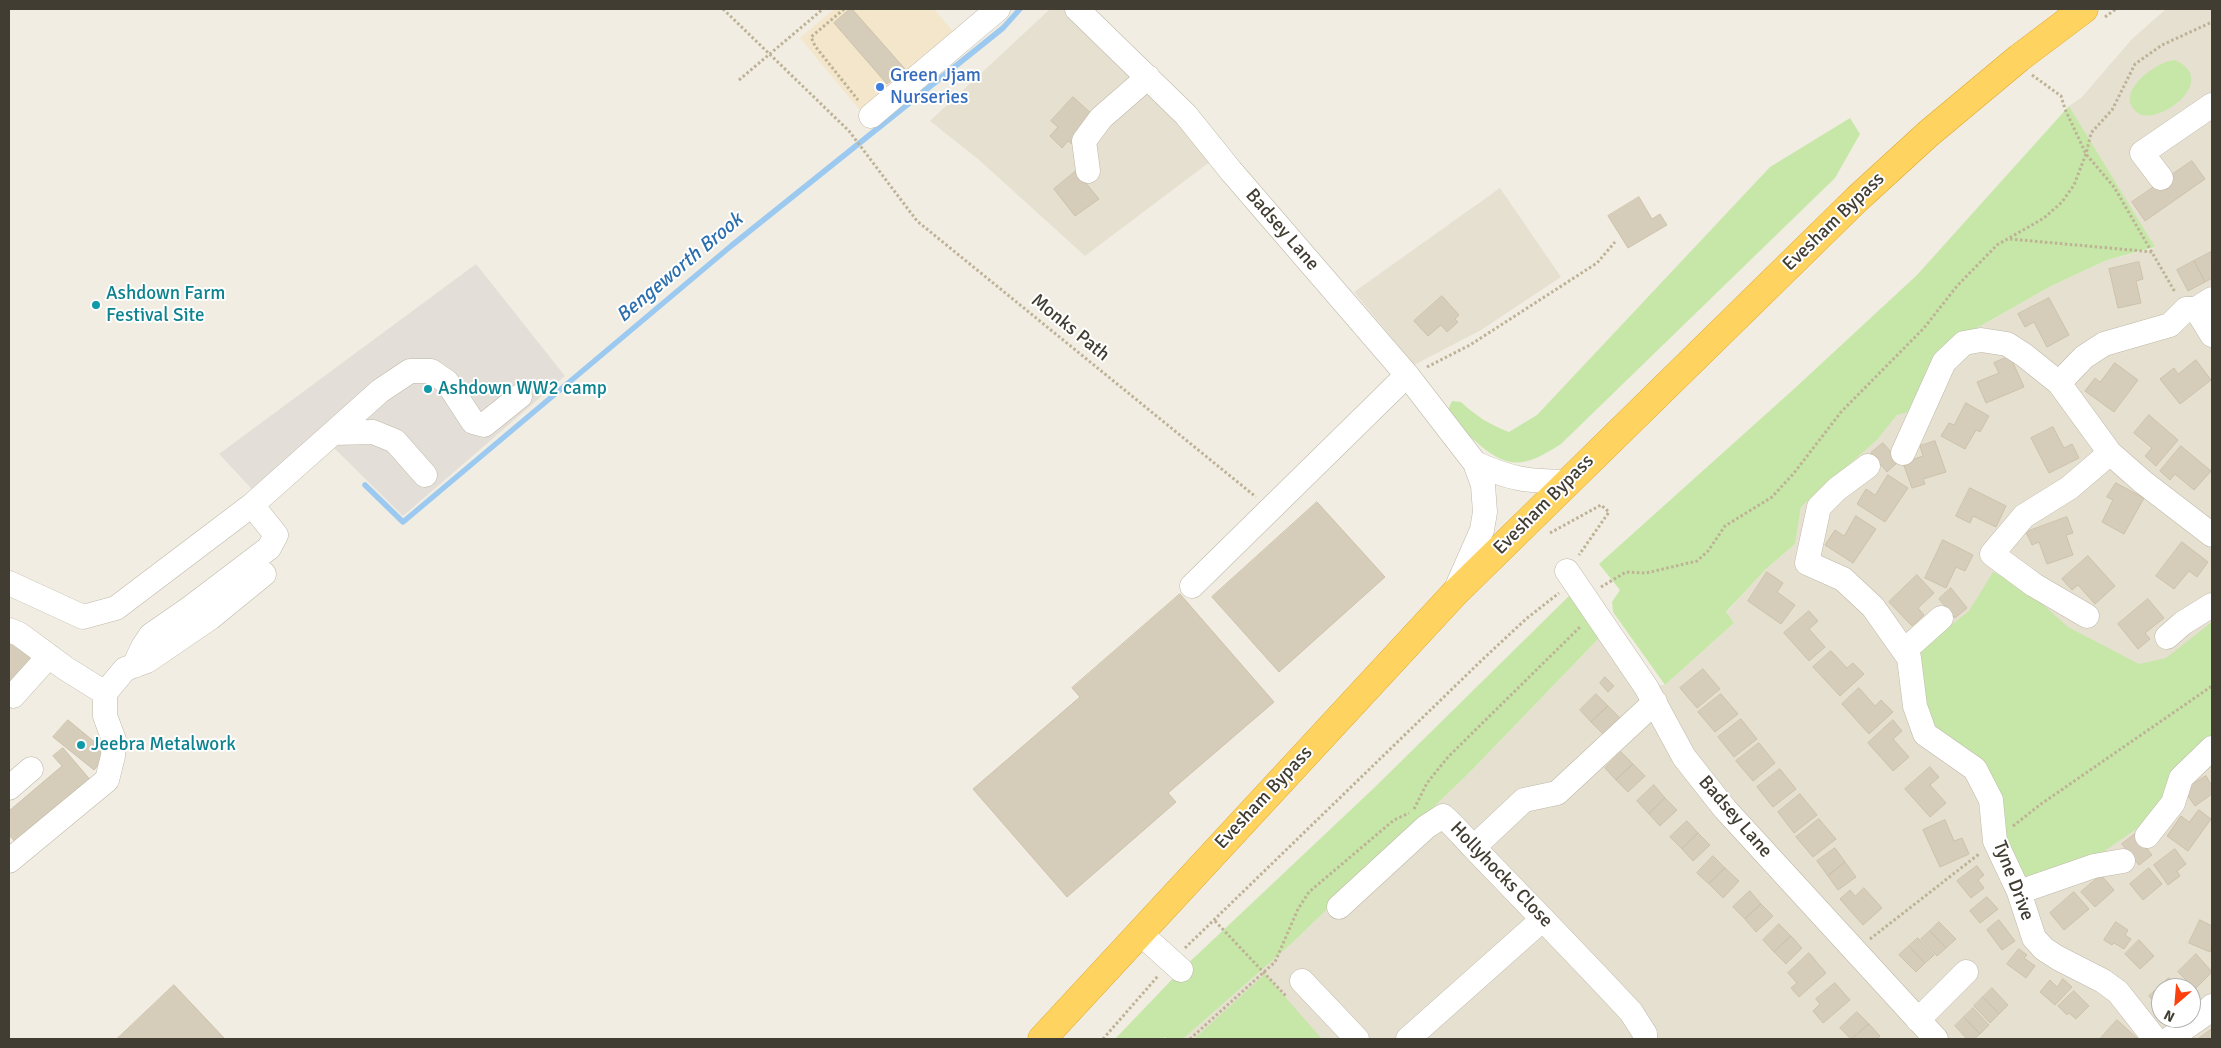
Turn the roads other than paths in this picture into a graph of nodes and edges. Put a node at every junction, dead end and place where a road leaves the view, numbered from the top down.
1 (998, 9) edge
2 (1077, 9) edge
3 (2084, 9) edge
4 (1148, 77) junction
5 (2212, 105) edge
6 (871, 116) road end
7 (1088, 171) dead end
8 (2161, 178) dead end
9 (2198, 306) edge
10 (2212, 335) edge
11 (1408, 377) junction
12 (2059, 383) junction
13 (520, 396) dead end
14 (333, 433) junction
15 (1903, 453) dead end
16 (2110, 453) junction
17 (1475, 464) junction
18 (1868, 466) dead end
19 (425, 474) dead end
20 (1567, 482) junction
21 (252, 505) junction
22 (2209, 526) edge
23 (264, 574) dead end
24 (9, 583) edge
25 (1192, 586) dead end
26 (1580, 590) road end
27 (1455, 593) junction
28 (2212, 604) edge
29 (2086, 616) dead end
30 (1941, 618) dead end
31 (9, 630) edge
32 (2168, 637) dead end
33 (1904, 651) junction
34 (49, 656) junction
35 (134, 666) junction
36 (105, 694) junction
37 (13, 696) dead end
38 (1655, 702) junction
39 (2212, 748) edge
40 (31, 769) dead end
41 (9, 788) edge
42 (2147, 836) dead end
43 (1474, 847) junction
44 (9, 861) edge
45 (2123, 861) dead end
46 (2019, 892) junction
47 (1339, 907) dead end
48 (1543, 919) junction
49 (1140, 933) junction
50 (1176, 966) road end
51 (1966, 972) dead end
52 (1296, 990) road end
53 (2212, 1006) edge
54 (1918, 1020) junction
55 (1042, 1039) edge
56 (1357, 1039) edge
57 (1408, 1039) edge
58 (1645, 1039) edge
59 (1936, 1039) edge
60 (2156, 1039) edge
61 (2169, 1039) edge

1 - 6 street
2 - 4 street, Badsey Lane
3 - 20 highway, Evesham Bypass
4 - 7 street
4 - 11 street, Badsey Lane
5 - 8 street
9 - 10 street
9 - 12 street
11 - 17 street, Badsey Lane
11 - 25 street
12 - 15 street
12 - 16 street
13 - 14 street
14 - 19 street
14 - 21 street
16 - 22 street
16 - 29 street
17 - 20 street, Badsey Lane
17 - 27 street, Badsey Lane
18 - 33 street, Tyne Drive
20 - 27 highway, Evesham Bypass
21 - 24 street
21 - 35 street
23 - 35 street
26 - 38 street, Badsey Lane
27 - 49 highway, Evesham Bypass
28 - 32 street
30 - 33 street
31 - 34 street
33 - 46 street, Tyne Drive
34 - 36 street
34 - 37 street
35 - 36 street
36 - 44 street
38 - 43 street
38 - 54 street, Badsey Lane
39 - 42 street
40 - 41 street
43 - 47 street, Hollyhocks Close
43 - 48 street, Hollyhocks Close
45 - 46 street
46 - 60 street, Tyne Drive
48 - 57 street
48 - 58 street, Hollyhocks Close
49 - 50 street
49 - 55 highway, Evesham Bypass
51 - 54 street
52 - 56 street
53 - 61 street
54 - 59 street, Badsey Lane

